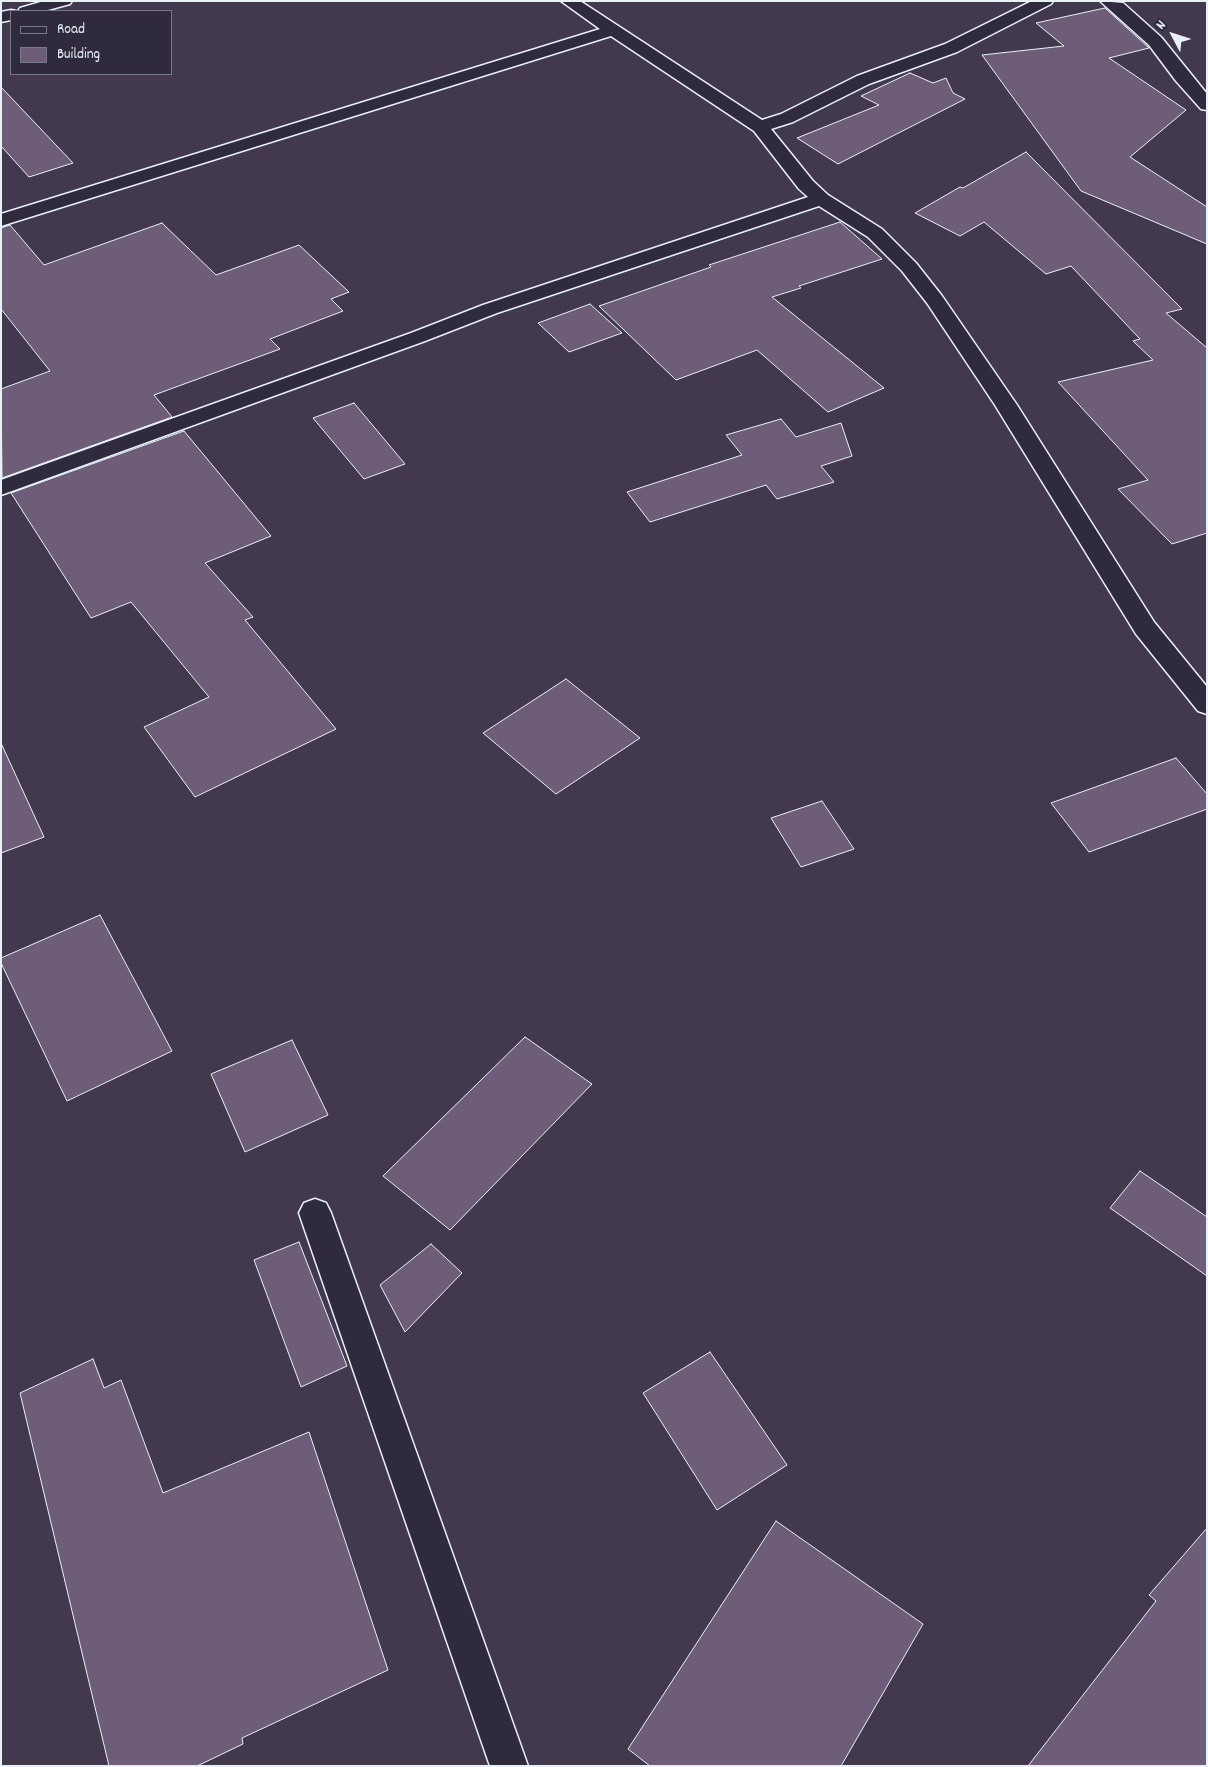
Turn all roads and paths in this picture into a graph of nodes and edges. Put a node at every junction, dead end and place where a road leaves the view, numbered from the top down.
1 (64, 1) edge
2 (569, 1) edge
3 (1045, 1) edge
4 (1108, 1) edge
5 (30, 10) edge
6 (615, 30) junction
7 (1207, 104) edge
8 (760, 127) junction
9 (821, 199) junction
10 (1, 220) edge
11 (1, 488) edge
12 (1207, 705) edge
13 (315, 1213) dead end
14 (509, 1766) edge

1 - 5 street
2 - 6 street
3 - 8 street
4 - 7 street
6 - 8 street
6 - 10 street
8 - 9 street
9 - 11 street
9 - 12 street
13 - 14 street

